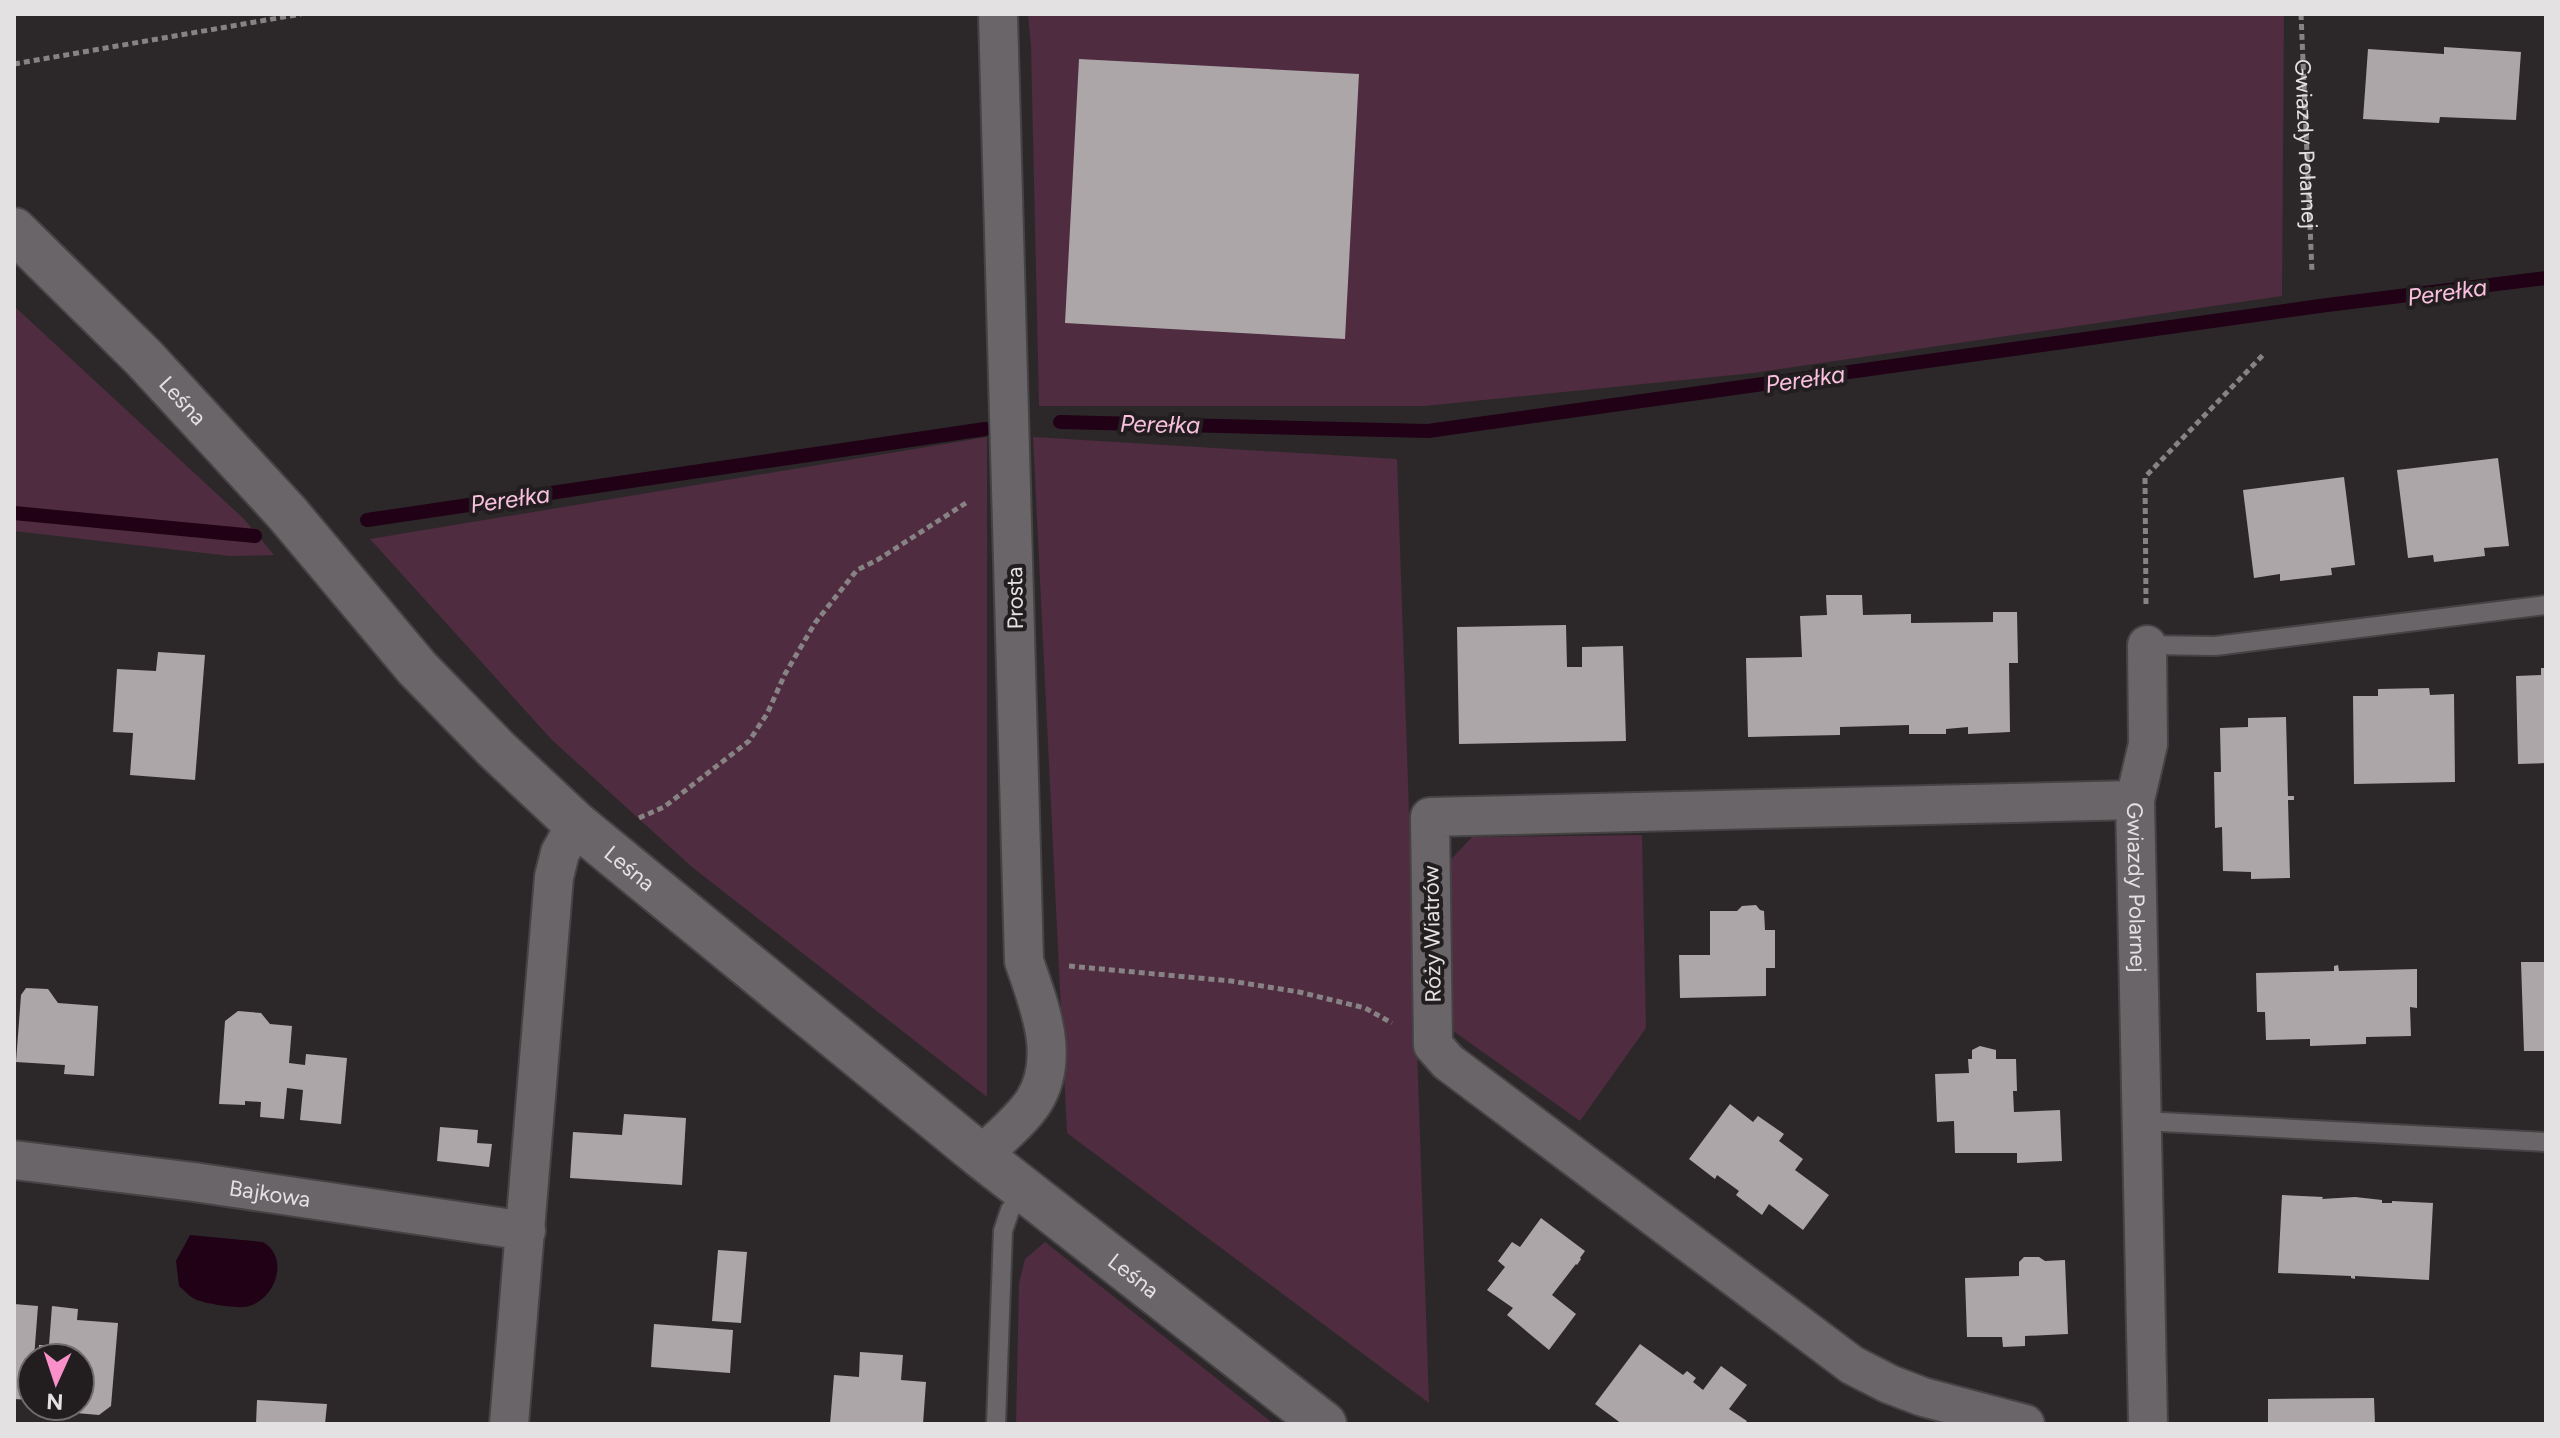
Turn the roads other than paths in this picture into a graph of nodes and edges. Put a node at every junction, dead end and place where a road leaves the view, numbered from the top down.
1 (998, 14) edge
2 (14, 230) edge
3 (2546, 605) edge
4 (2147, 645) joint
5 (2135, 800) junction
6 (576, 824) junction
7 (2142, 1121) junction
8 (2546, 1142) edge
9 (981, 1156) junction
10 (14, 1160) edge
11 (1027, 1191) junction
12 (526, 1231) junction
13 (509, 1424) edge
14 (996, 1424) edge
15 (1324, 1424) edge
16 (2025, 1424) edge
17 (2148, 1424) edge

1 - 9 street, Prosta
2 - 6 street, Leśna
3 - 4 lane
4 - 5 street, Gwiazdy Polarnej
5 - 7 street, Gwiazdy Polarnej
5 - 16 street, Róży Wiatrów
6 - 9 street, Leśna
6 - 12 street
7 - 8 lane
7 - 17 street, Gwiazdy Polarnej
9 - 11 street, Leśna
10 - 12 street, Bajkowa
11 - 14 lane
11 - 15 street, Leśna
12 - 13 street

